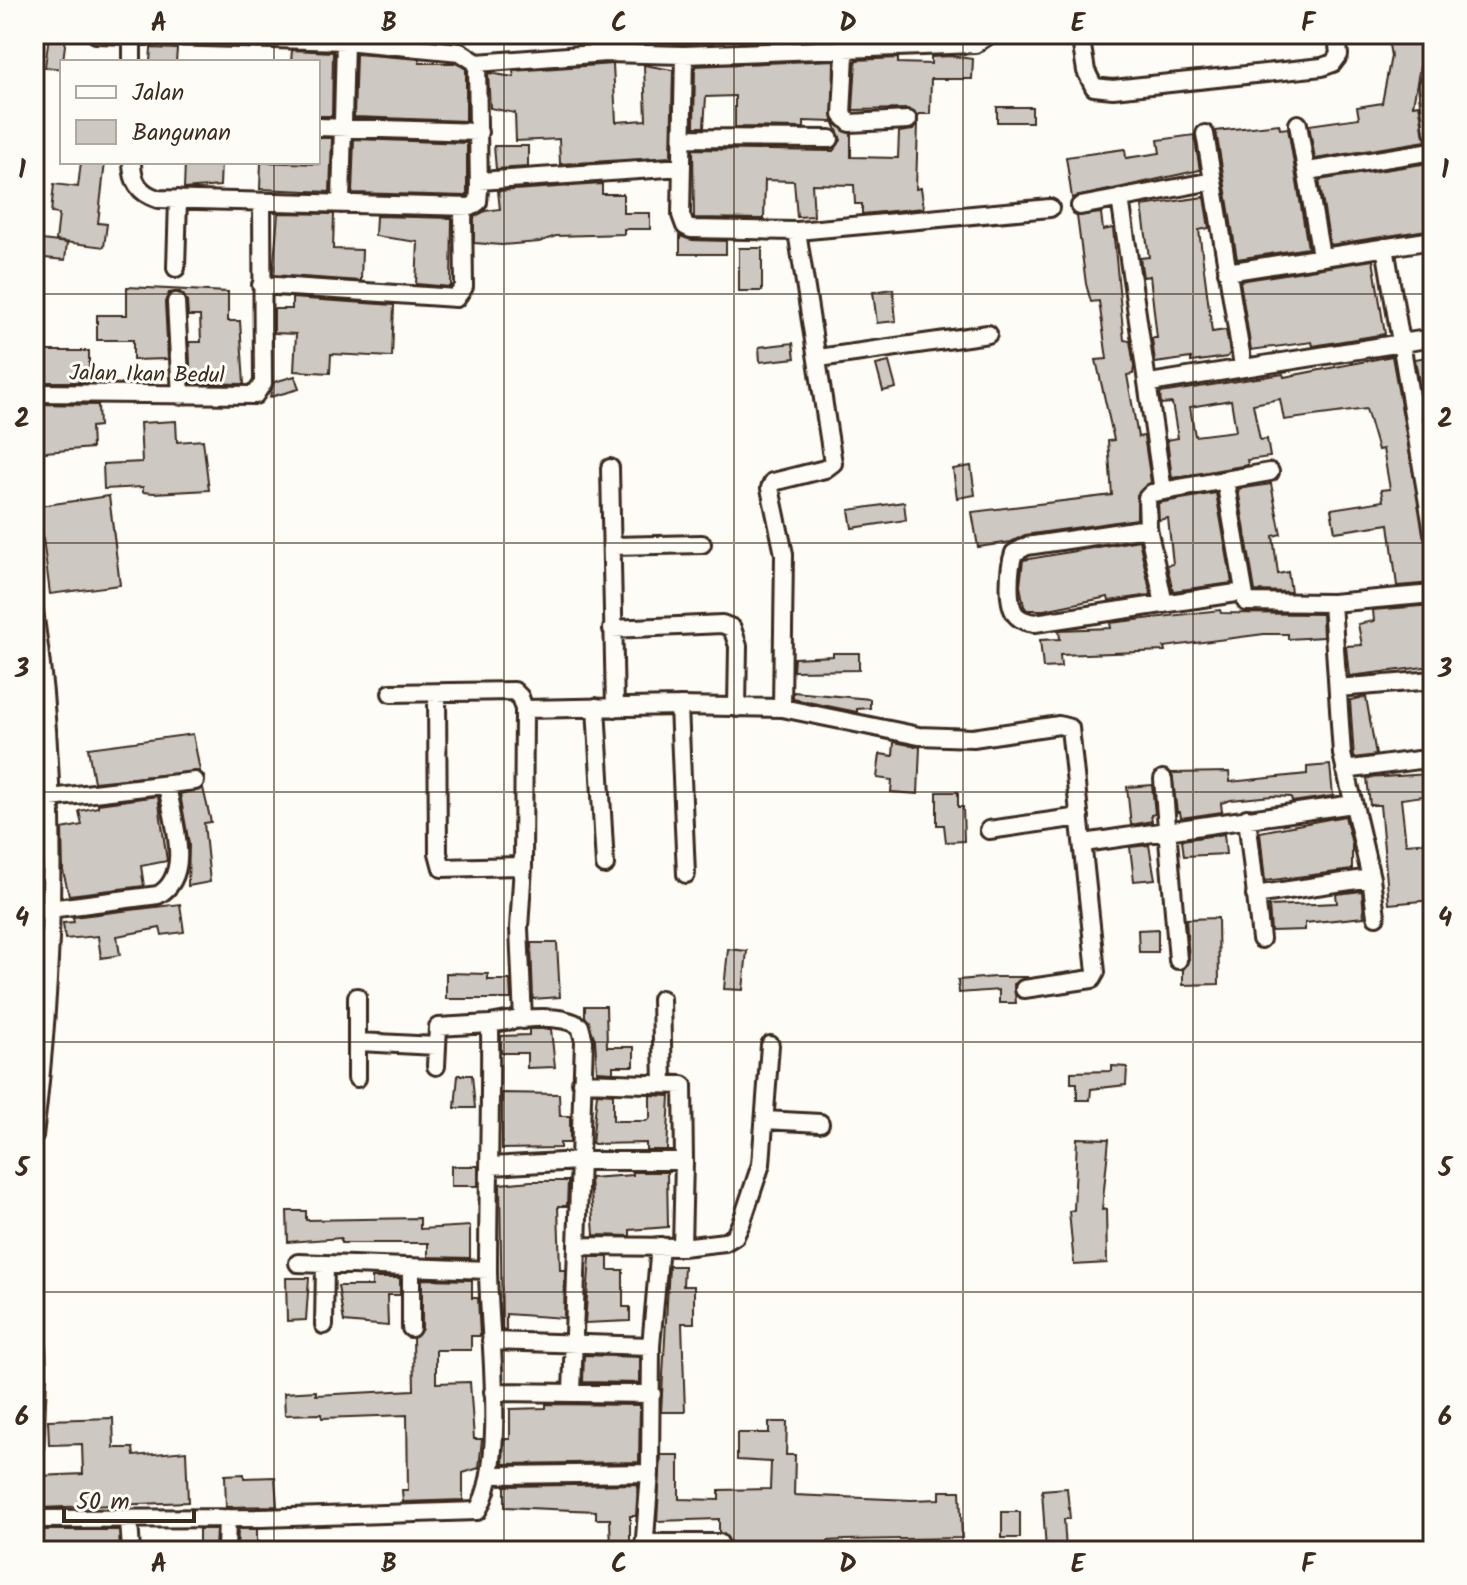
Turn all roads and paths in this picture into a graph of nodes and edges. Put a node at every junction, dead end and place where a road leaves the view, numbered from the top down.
1 (96, 34) edge
2 (459, 34) edge
3 (606, 34) edge
4 (990, 34) edge
5 (1080, 34) edge
6 (1337, 34) edge
7 (176, 35) edge
8 (132, 37) junction
9 (345, 41) junction
10 (846, 41) edge
11 (460, 52) junction
12 (606, 53) junction
13 (684, 55) junction
14 (132, 60) edge
15 (477, 63) junction
16 (1433, 72) edge
17 (908, 120) dead end
18 (1298, 124) dead end
19 (320, 127) edge
20 (343, 128) junction
21 (1433, 131) edge
22 (479, 132) junction
23 (1205, 134) dead end
24 (683, 138) junction
25 (830, 139) dead end
26 (1433, 151) edge
27 (132, 164) edge
28 (682, 167) junction
29 (1308, 171) junction
30 (480, 181) junction
31 (1213, 181) junction
32 (1120, 198) junction
33 (178, 199) junction
34 (262, 202) junction
35 (341, 204) junction
36 (1080, 206) dead end
37 (463, 207) junction
38 (1050, 208) dead end
39 (797, 231) junction
40 (1433, 240) edge
41 (1385, 247) junction
42 (1321, 256) junction
43 (176, 268) dead end
44 (1227, 272) junction
45 (261, 285) junction
46 (176, 302) dead end
47 (988, 334) dead end
48 (1433, 338) edge
49 (1401, 344) junction
50 (819, 358) junction
51 (1243, 366) junction
52 (1150, 383) junction
53 (34, 393) edge
54 (181, 396) junction
55 (1433, 428) edge
56 (1416, 431) junction
57 (610, 468) dead end
58 (1270, 472) dead end
59 (1225, 480) junction
60 (1163, 491) junction
61 (1431, 511) edge
62 (1148, 528) junction
63 (1433, 533) edge
64 (702, 544) dead end
65 (612, 546) junction
66 (1243, 592) junction
67 (1433, 594) edge
68 (1332, 603) junction
69 (1164, 604) junction
70 (34, 611) edge
71 (612, 629) junction
72 (1433, 680) edge
73 (1338, 688) junction
74 (391, 693) dead end
75 (437, 693) junction
76 (679, 706) junction
77 (596, 707) junction
78 (615, 708) junction
79 (737, 708) junction
80 (782, 708) junction
81 (524, 709) junction
82 (1433, 763) edge
83 (1345, 770) junction
84 (1163, 779) dead end
85 (195, 781) dead end
86 (167, 785) junction
87 (34, 800) edge
88 (52, 800) junction
89 (1353, 804) junction
90 (1080, 817) junction
91 (1247, 818) junction
92 (989, 830) dead end
93 (1168, 831) junction
94 (1084, 843) junction
95 (605, 865) dead end
96 (523, 866) junction
97 (686, 874) dead end
98 (1371, 878) junction
99 (1255, 895) junction
100 (52, 910) junction
101 (34, 911) edge
102 (1376, 916) dead end
103 (1261, 939) dead end
104 (1178, 960) dead end
105 (1024, 989) dead end
106 (357, 997) dead end
107 (661, 999) dead end
108 (523, 1020) junction
109 (490, 1024) junction
110 (40, 1030) edge
111 (359, 1042) junction
112 (770, 1045) dead end
113 (436, 1046) junction
114 (436, 1066) dead end
115 (357, 1078) dead end
116 (581, 1082) junction
117 (663, 1083) junction
118 (765, 1120) junction
119 (820, 1123) dead end
120 (34, 1136) edge
121 (579, 1161) junction
122 (684, 1161) junction
123 (491, 1166) junction
124 (577, 1246) junction
125 (660, 1246) junction
126 (682, 1247) junction
127 (298, 1263) dead end
128 (325, 1265) junction
129 (411, 1269) junction
130 (488, 1270) junction
131 (34, 1282) edge
132 (324, 1325) dead end
133 (411, 1328) dead end
134 (491, 1341) junction
135 (573, 1343) junction
136 (651, 1346) junction
137 (493, 1392) junction
138 (572, 1393) junction
139 (652, 1394) junction
140 (34, 1454) edge
141 (650, 1473) junction
142 (490, 1475) junction
143 (227, 1518) junction
144 (34, 1519) edge
145 (129, 1520) junction
146 (719, 1543) dead end
147 (644, 1547) edge
148 (131, 1551) edge
149 (226, 1551) edge

1 - 8 street
2 - 11 street
3 - 12 street
4 - 10 street
5 - 6 street
7 - 8 street
7 - 9 street
8 - 14 street
9 - 11 street
9 - 20 street
10 - 13 street
10 - 17 street
11 - 15 street
12 - 13 street
12 - 15 street
13 - 24 street
15 - 22 street
16 - 21 street
18 - 29 street
19 - 20 street
20 - 22 street
20 - 35 street
22 - 30 street
23 - 31 street
24 - 25 street
24 - 28 street
26 - 29 street
27 - 33 street
28 - 30 street
28 - 39 street
29 - 42 street
30 - 37 street
31 - 32 street
31 - 44 street
32 - 36 street
32 - 52 street
33 - 34 street
33 - 43 street
34 - 35 street
34 - 45 street, Jalan Ikan Bedul
35 - 37 street
37 - 45 street
38 - 39 street
39 - 50 street
40 - 41 street
41 - 42 street
41 - 49 street
42 - 44 street
44 - 51 street
45 - 54 street, Jalan Ikan Bedul
46 - 54 street
47 - 50 street
48 - 49 street
49 - 51 street
49 - 56 street
50 - 80 street
51 - 52 street
52 - 60 street
53 - 54 street, Jalan Ikan Bedul
55 - 56 street
56 - 61 street
57 - 65 street
58 - 59 street
59 - 60 street
59 - 66 street
60 - 62 street
61 - 63 street
62 - 69 street
62 - 69 street
64 - 65 street
65 - 71 street
66 - 68 street
66 - 69 street
67 - 68 street
68 - 73 street
70 - 88 street
71 - 78 street
71 - 79 street
72 - 73 street
73 - 83 street
74 - 75 street
75 - 81 street
75 - 96 street
76 - 78 street
76 - 79 street
76 - 97 street
77 - 78 street
77 - 81 street
77 - 95 street
79 - 80 street
80 - 90 street
81 - 96 street
82 - 83 street
83 - 89 street
84 - 93 street
85 - 86 street
86 - 88 street
86 - 100 street
87 - 88 street
88 - 100 street
89 - 91 street
89 - 98 street
90 - 92 street
90 - 94 street
91 - 93 street
91 - 99 street
93 - 94 street
93 - 104 street
94 - 105 street
96 - 108 street
98 - 99 street
98 - 102 street
99 - 103 street
100 - 101 street
100 - 110 street
106 - 111 street
107 - 117 street
108 - 109 street
108 - 116 street
109 - 113 street
109 - 123 street
110 - 120 street
111 - 113 street
111 - 115 street
112 - 118 street
113 - 114 street
116 - 117 street
116 - 121 street
117 - 122 street
118 - 119 street
118 - 126 street
121 - 122 street
121 - 123 street
121 - 124 street
122 - 126 street
123 - 130 street
124 - 125 street
124 - 135 street
125 - 126 street
125 - 136 street
127 - 128 street
128 - 129 street
128 - 132 street
129 - 130 street
129 - 133 street
130 - 134 street
131 - 140 street
134 - 135 street
134 - 137 street
135 - 136 street
135 - 138 street
136 - 139 street
137 - 138 street
137 - 142 street
138 - 139 street
139 - 141 street
141 - 142 street
141 - 147 street
142 - 143 street
143 - 145 street
143 - 149 street
144 - 145 street
145 - 148 street
146 - 147 street

